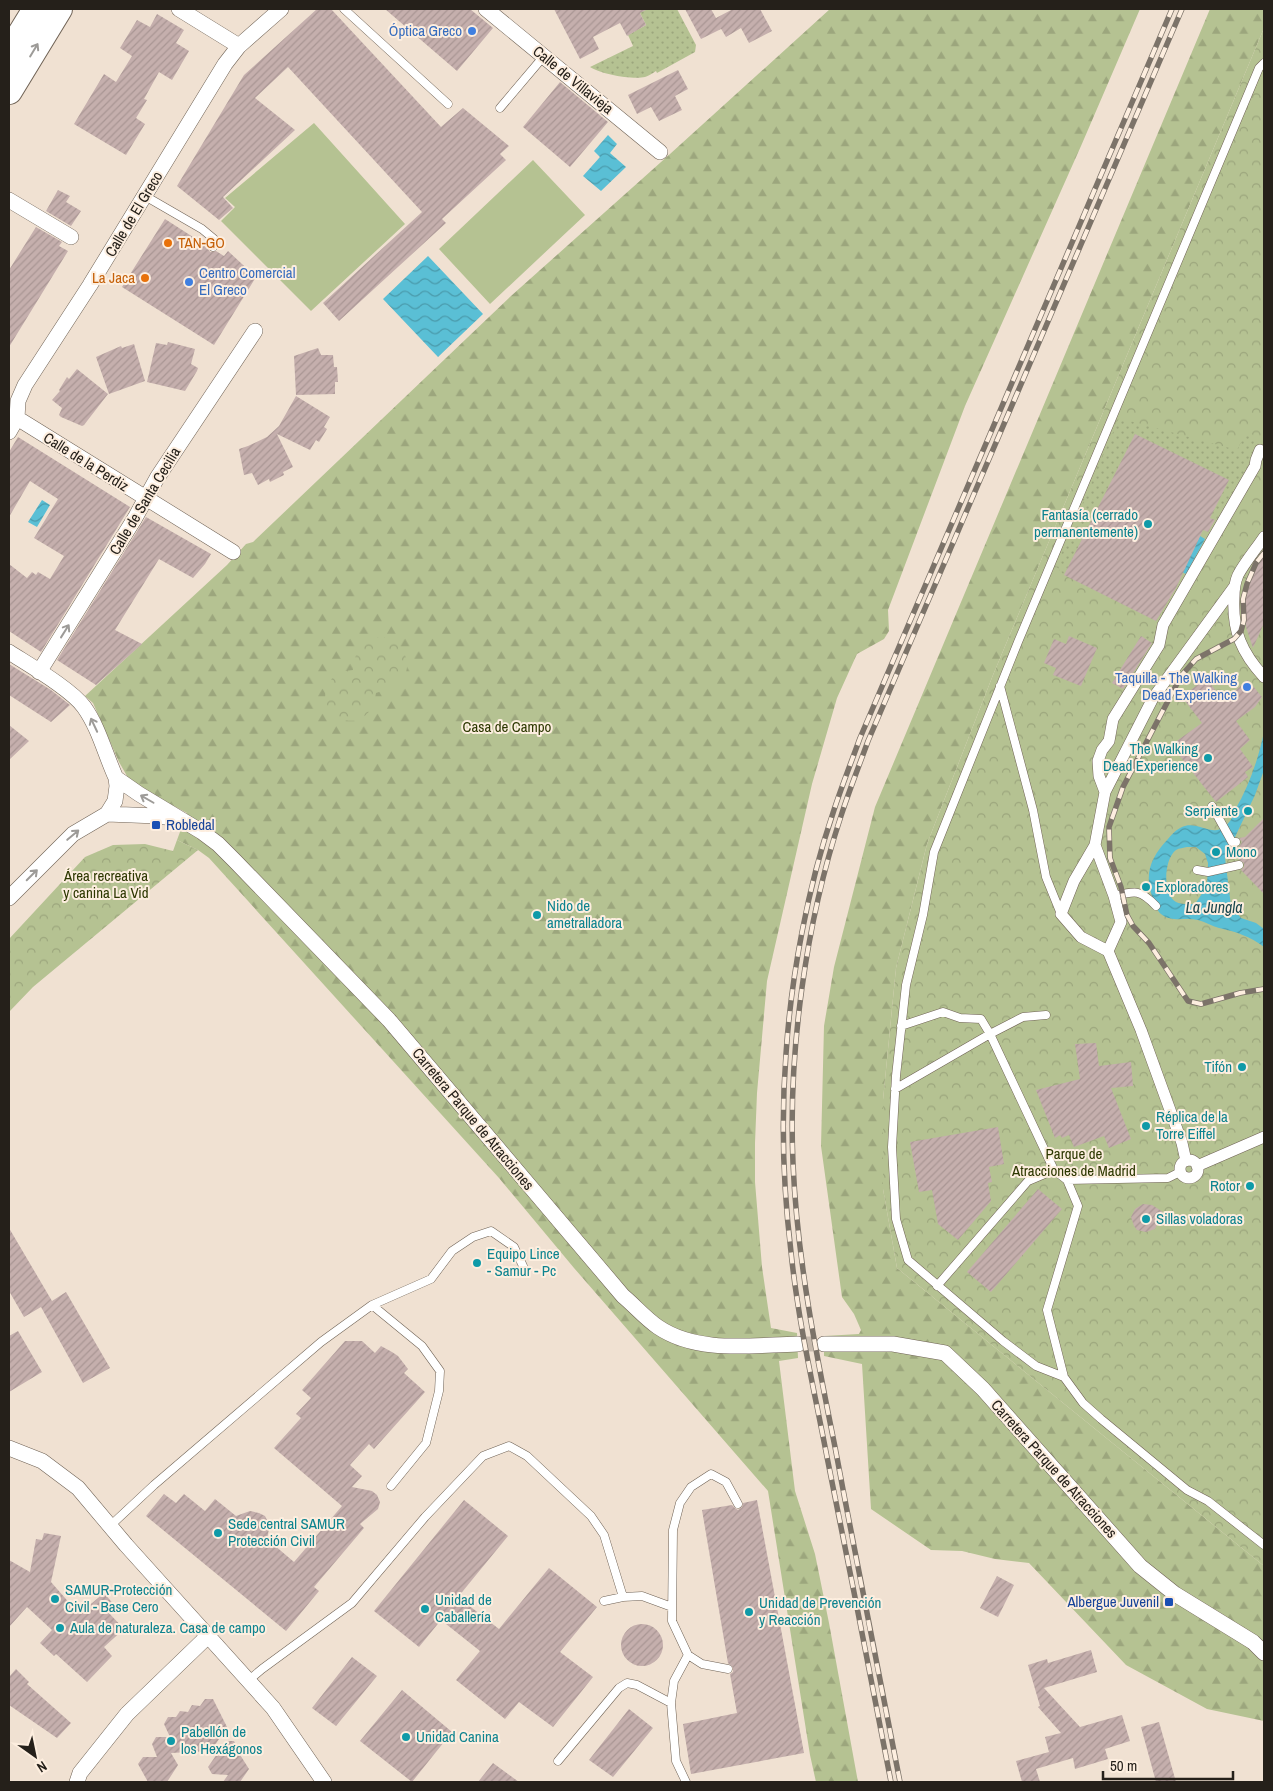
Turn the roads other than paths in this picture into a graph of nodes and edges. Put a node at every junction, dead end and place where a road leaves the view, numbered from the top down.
1 (36, 9) edge
2 (59, 9) edge
3 (180, 9) edge
4 (281, 9) edge
5 (344, 9) edge
6 (486, 9) edge
7 (239, 46) junction
8 (9, 53) edge
9 (544, 56) junction
10 (1264, 63) edge
11 (9, 91) edge
12 (448, 104) dead end
13 (500, 108) dead end
14 (660, 152) dead end
15 (145, 196) junction
16 (9, 200) edge
17 (70, 237) dead end
18 (213, 247) dead end
19 (255, 331) dead end
20 (17, 418) junction
21 (9, 432) edge
22 (1260, 450) dead end
23 (146, 498) junction
24 (1264, 537) edge
25 (233, 552) dead end
26 (1234, 587) junction
27 (9, 652) edge
28 (39, 672) junction
29 (1264, 677) edge
30 (1000, 686) junction
31 (115, 774) junction
32 (1105, 792) junction
33 (1214, 805) dead end
34 (100, 817) junction
35 (180, 819) junction
36 (1233, 840) dead end
37 (1096, 845) junction
38 (1239, 866) dead end
39 (1198, 870) dead end
40 (1114, 896) junction
41 (9, 898) edge
42 (1156, 906) dead end
43 (1061, 914) junction
44 (1108, 951) junction
45 (1046, 1016) dead end
46 (901, 1026) junction
47 (990, 1034) junction
48 (895, 1090) junction
49 (1264, 1137) edge
50 (1191, 1163) junction
51 (1054, 1170) junction
52 (1180, 1172) joint
53 (1067, 1180) junction
54 (523, 1266) dead end
55 (937, 1286) junction
56 (372, 1305) junction
57 (798, 1344) tunnel mouth
58 (824, 1344) tunnel mouth
59 (1064, 1377) junction
60 (9, 1448) edge
61 (391, 1486) dead end
62 (738, 1504) dead end
63 (110, 1526) junction
64 (1264, 1545) edge
65 (623, 1597) junction
66 (604, 1601) dead end
67 (672, 1607) junction
68 (209, 1635) junction
69 (1264, 1653) edge
70 (688, 1655) junction
71 (728, 1669) dead end
72 (249, 1680) junction
73 (671, 1703) junction
74 (558, 1761) dead end
75 (77, 1782) edge
76 (324, 1782) edge
77 (686, 1782) edge

1 - 8 highway
11 -> 2 highway
3 - 7 street
4 - 7 street, Calle de El Greco
5 - 12 lane
6 - 9 street, Calle de Villavieja
7 - 15 street, Calle de El Greco
9 - 13 lane
9 - 14 street, Calle de Villavieja
10 - 30 lane
15 - 18 lane
15 - 20 street, Calle de El Greco
16 - 17 street
19 - 23 street, Calle de Santa Cecilia
20 - 21 street, Calle de El Greco
20 - 23 street, Calle de la Perdiz
22 - 32 street
23 - 25 street, Calle de la Perdiz
28 -> 23 street, Calle de Santa Cecilia
24 - 26 street
26 - 29 street
26 - 32 street
27 - 28 street
31 -> 28 street
30 - 43 lane
30 - 46 lane
31 - 34 street
35 -> 31 street, Carretera Parque de Atracciones
32 - 37 street
33 - 36 lane
34 - 35 street, Carretera Parque de Atracciones
41 -> 34 street
35 - 57 street, Carretera Parque de Atracciones
37 - 40 street
37 - 43 street
38 - 39 lane
40 - 42 lane
40 - 44 street
43 - 44 street
44 - 50 street
45 - 47 lane
46 - 47 lane
46 - 48 lane
47 - 48 lane
47 - 51 lane
48 - 55 lane
49 - 50 street
50 - 52 street
51 - 53 lane
51 - 55 lane
52 - 53 lane
53 - 59 lane
54 - 56 lane
55 - 59 lane
56 - 61 lane
56 - 63 lane
58 - 69 street, Carretera Parque de Atracciones
59 - 64 lane
60 - 63 street
62 - 67 lane
63 - 68 street
65 - 66 lane
65 - 67 lane
65 - 72 lane
67 - 70 lane
68 - 72 street
68 - 75 street
70 - 71 lane
70 - 73 lane
72 - 76 street
73 - 74 lane
73 - 77 lane

